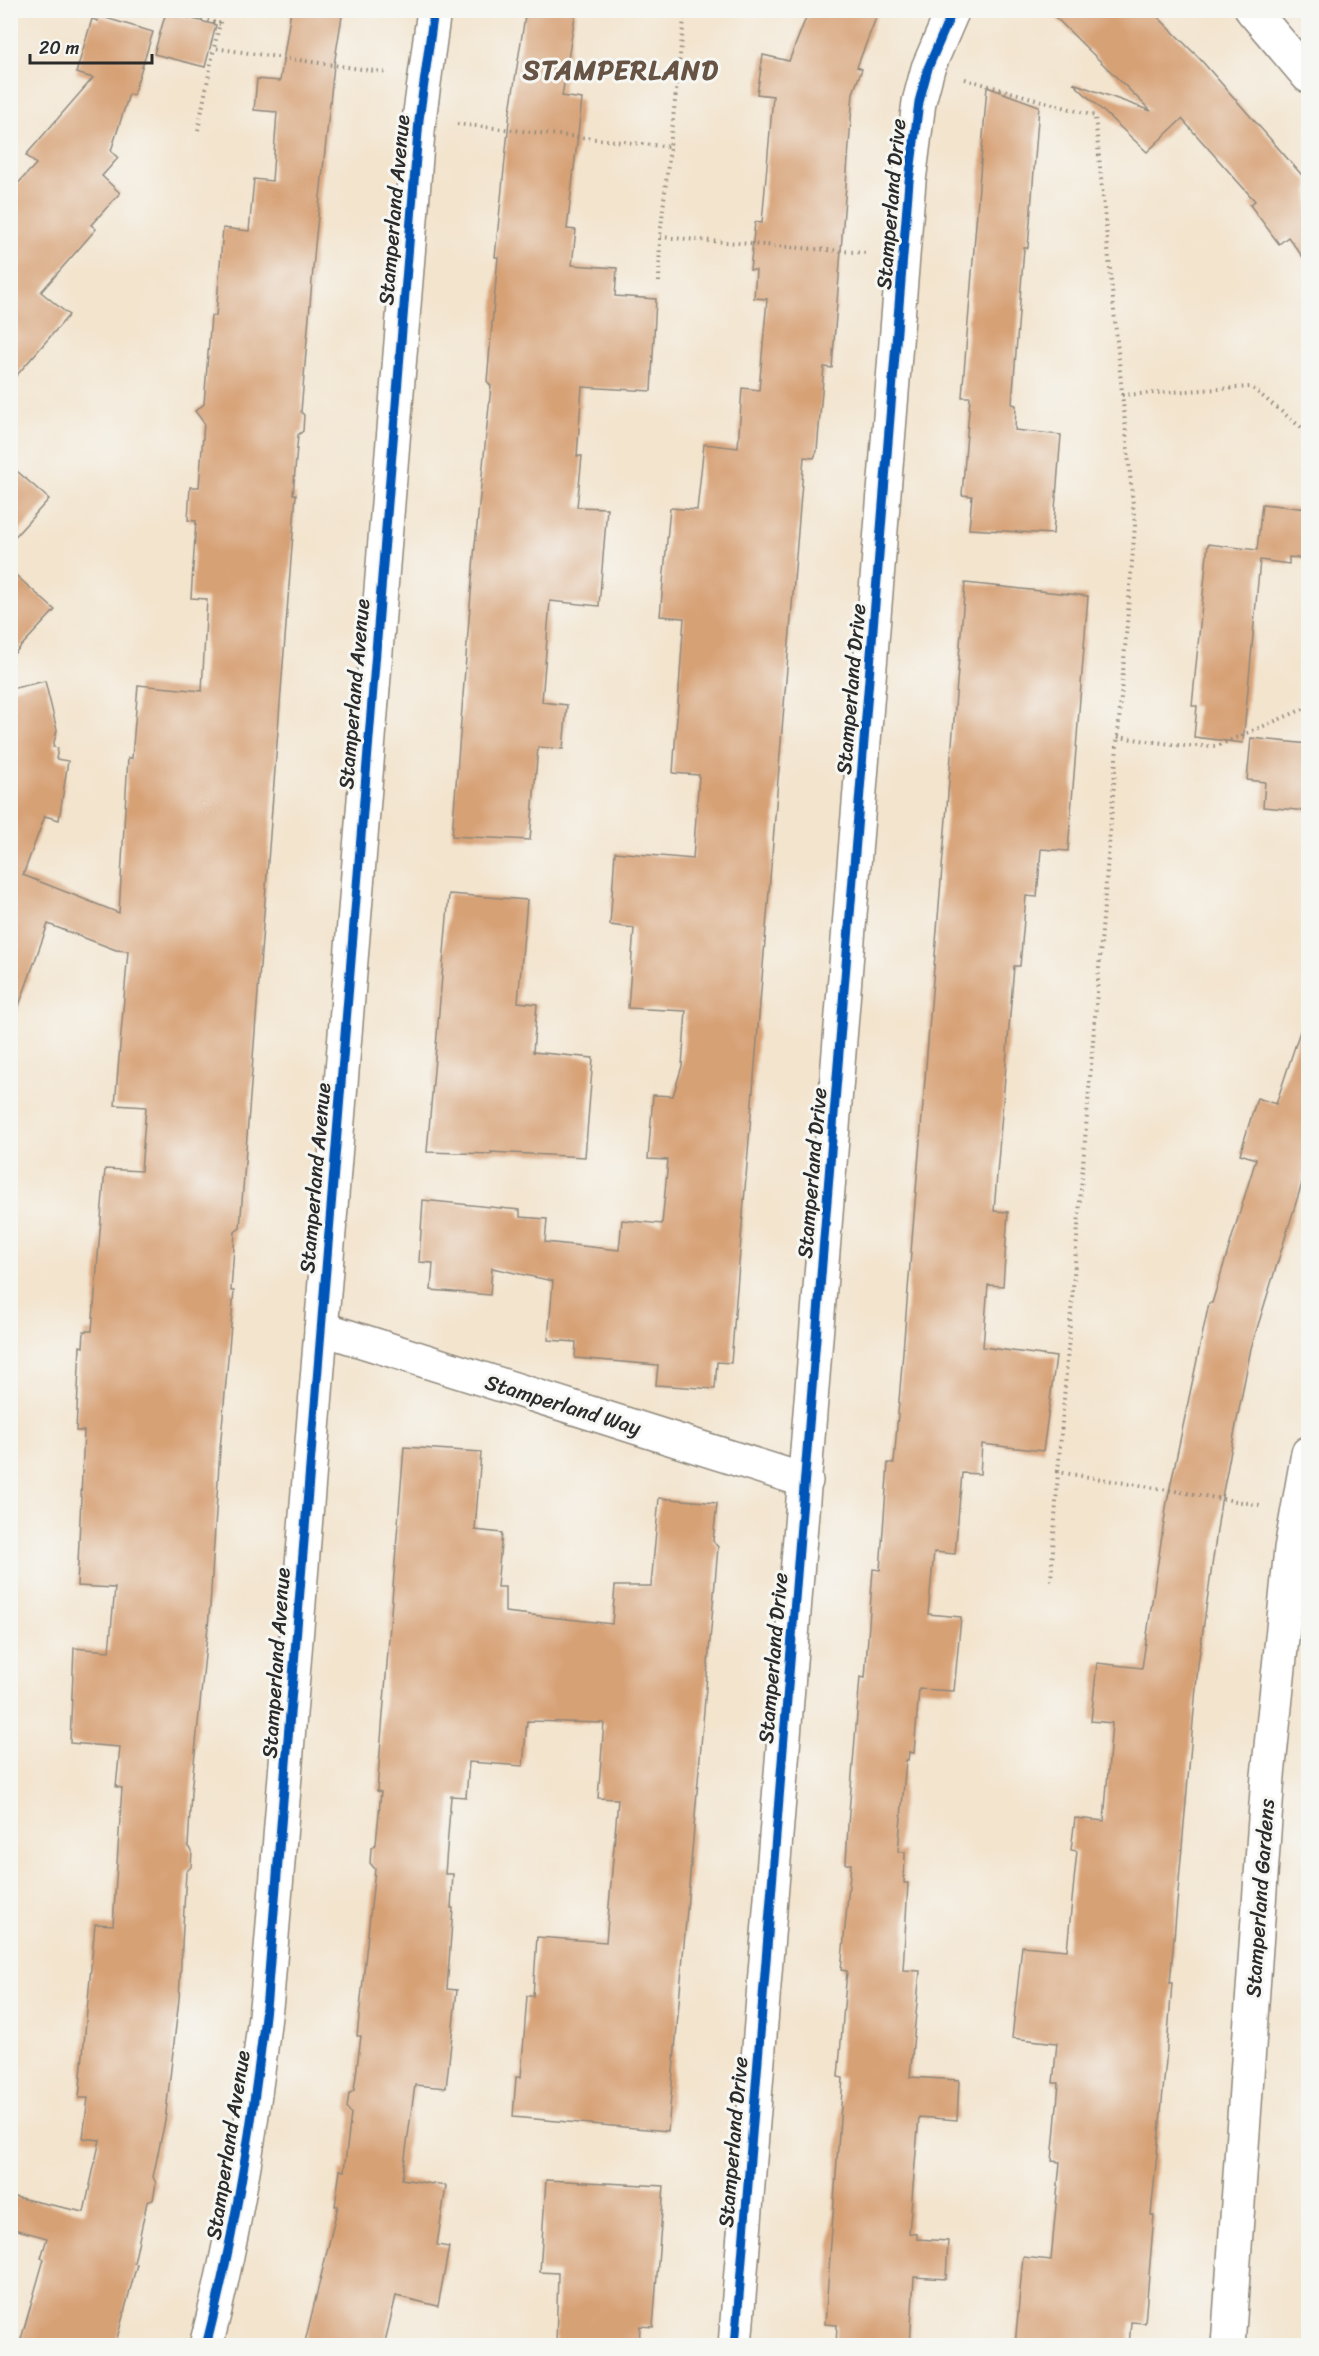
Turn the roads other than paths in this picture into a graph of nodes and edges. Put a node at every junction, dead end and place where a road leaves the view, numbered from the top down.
1 (434, 10) edge
2 (953, 10) edge
3 (1252, 10) edge
4 (1308, 76) edge
5 (321, 1329) junction
6 (1308, 1453) edge
7 (806, 1481) junction
8 (206, 2346) edge
9 (735, 2346) edge
10 (1228, 2346) edge

1 - 5 street, Stamperland Avenue
2 - 7 street, Stamperland Drive
3 - 4 street
5 - 7 street, Stamperland Way
5 - 8 street, Stamperland Avenue
6 - 10 street, Stamperland Gardens
7 - 9 street, Stamperland Drive

